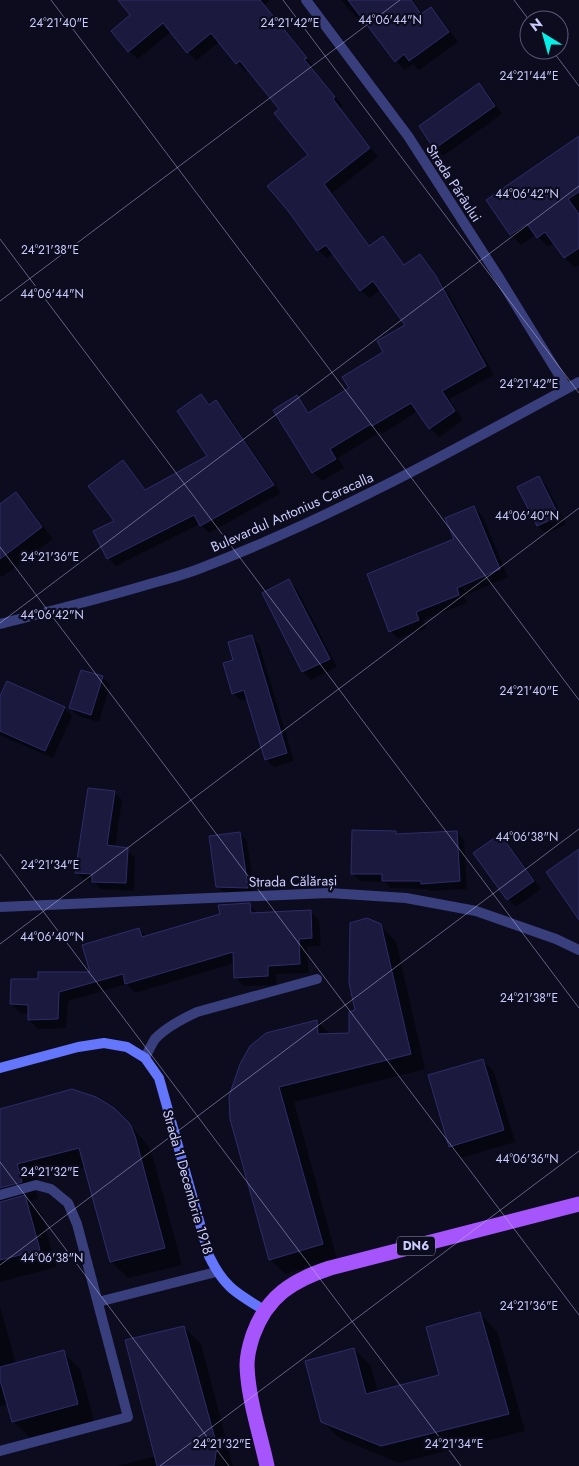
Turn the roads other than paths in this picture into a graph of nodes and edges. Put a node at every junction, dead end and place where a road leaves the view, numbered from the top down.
1 (306, 0) edge
2 (579, 382) edge
3 (567, 388) junction
4 (0, 624) edge
5 (0, 907) edge
6 (579, 950) edge
7 (317, 979) dead end
8 (145, 1058) junction
9 (0, 1068) edge
10 (0, 1195) edge
11 (579, 1204) edge
12 (216, 1272) junction
13 (98, 1302) junction
14 (264, 1310) junction
15 (0, 1451) edge
16 (266, 1466) edge

1 - 3 street, Strada Pârâului
2 - 3 street, Bulevardul Antonius Caracalla
3 - 4 street, Bulevardul Antonius Caracalla
5 - 6 street, Strada Călărași
7 - 8 street
8 - 9 main road, Strada 1 Decembrie 1918
8 - 12 main road, Strada 1 Decembrie 1918
10 - 13 street
11 - 14 main road, DN6
12 - 13 street
12 - 14 main road, Strada 1 Decembrie 1918
13 - 15 street
14 - 16 main road, DN6

